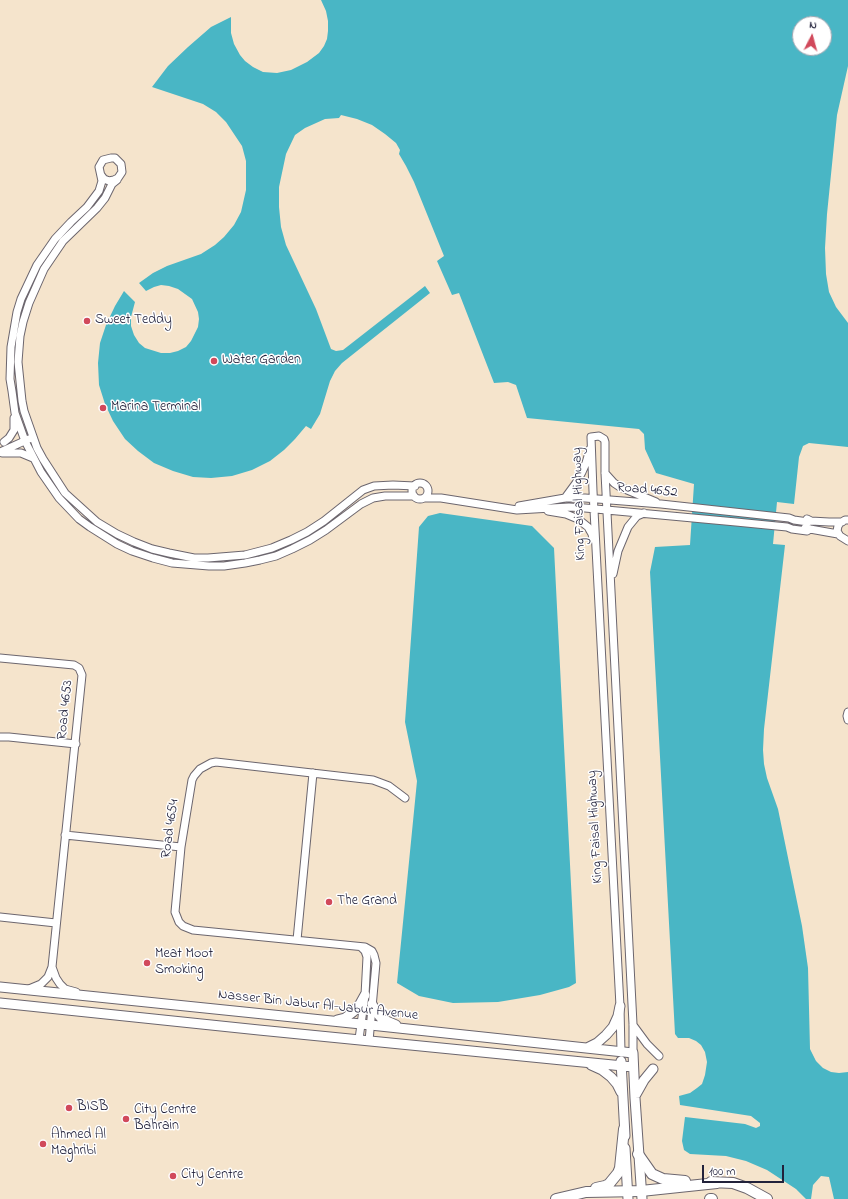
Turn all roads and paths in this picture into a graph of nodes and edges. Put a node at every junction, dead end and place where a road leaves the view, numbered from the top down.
1 (101, 175) junction
2 (118, 178) junction
3 (13, 404) junction
4 (32, 435) junction
5 (24, 439) junction
6 (2, 443) edge
7 (592, 444) junction
8 (0, 452) edge
9 (33, 458) junction
10 (605, 473) junction
11 (415, 486) junction
12 (428, 491) junction
13 (414, 496) junction
14 (424, 498) junction
15 (441, 498) junction
16 (565, 498) junction
17 (594, 499) junction
18 (607, 500) junction
19 (660, 504) junction
20 (503, 508) junction
21 (536, 509) junction
22 (594, 509) junction
23 (607, 510) junction
24 (644, 513) junction
25 (845, 521) edge
26 (838, 534) junction
27 (848, 541) edge
28 (595, 551) junction
29 (611, 585) junction
30 (0, 658) edge
31 (848, 712) edge
32 (848, 720) edge
33 (0, 737) edge
34 (76, 744) junction
35 (314, 773) junction
36 (405, 798) dead end
37 (65, 835) junction
38 (181, 847) junction
39 (0, 917) edge
40 (56, 923) junction
41 (297, 940) junction
42 (361, 947) junction
43 (52, 967) junction
44 (0, 987) edge
45 (27, 990) junction
46 (365, 995) junction
47 (87, 996) junction
48 (0, 1003) edge
49 (372, 1004) junction
50 (620, 1006) junction
51 (335, 1021) junction
52 (366, 1024) junction
53 (633, 1024) junction
54 (405, 1029) junction
55 (359, 1040) junction
56 (369, 1040) junction
57 (587, 1048) junction
58 (621, 1052) junction
59 (633, 1053) junction
60 (659, 1056) dead end
61 (583, 1061) junction
62 (621, 1065) junction
63 (633, 1067) junction
64 (653, 1069) dead end
65 (622, 1095) junction
66 (635, 1098) junction
67 (624, 1129) junction
68 (638, 1154) junction
69 (717, 1183) junction
70 (576, 1194) junction
71 (628, 1195) edge
72 (641, 1195) edge
73 (556, 1199) edge
74 (767, 1199) edge

1 - 2 street
1 - 2 street
1 - 3 street
2 - 4 street
3 - 5 street
3 - 6 street
4 - 5 street
4 - 11 street
5 - 6 street
5 - 8 street
5 - 9 street
7 - 10 street, King Faisal Highway
7 - 16 street
7 - 17 street, King Faisal Highway
8 - 9 street
9 - 13 street
10 - 18 street, King Faisal Highway
10 - 19 street
11 - 12 street
11 - 13 street
12 - 14 street
12 - 15 street
13 - 14 street
14 - 15 street
15 - 20 street, Road 4652
16 - 17 street, Road 4652
16 - 20 street, Road 4652
17 - 18 street, Road 4652
17 - 22 street, King Faisal Highway
18 - 19 street, Road 4652
18 - 23 street, King Faisal Highway
19 - 25 street, Road 4652
20 - 21 street, Road 4652
21 - 22 street, Road 4652
21 - 28 street
22 - 23 street, Road 4652
22 - 28 street, King Faisal Highway
23 - 24 street, Road 4652
23 - 29 street, King Faisal Highway
24 - 26 street, Road 4652
24 - 29 street
25 - 26 street
26 - 27 street
28 - 50 street, King Faisal Highway
29 - 53 street, King Faisal Highway
30 - 34 street, Road 4653
31 - 32 street
33 - 34 street
34 - 37 street, Road 4653
35 - 36 street, Road 4654
35 - 38 street, Road 4654
35 - 41 street
37 - 38 street
37 - 40 street, Road 4653
38 - 41 street, Road 4654
39 - 40 street
40 - 43 street, Road 4653
41 - 42 street, Road 4654
42 - 46 street
42 - 49 street
43 - 45 street, Road 4653
43 - 47 street
44 - 45 main road, Nasser Bin Jabur Al-Jabur Avenue
45 - 47 main road, Nasser Bin Jabur Al-Jabur Avenue
46 - 51 main road
46 - 52 street
47 - 51 main road, Nasser Bin Jabur Al-Jabur Avenue
48 - 55 main road, Nasser Bin Jabur Al-Jabur Avenue
49 - 52 street
49 - 54 main road
50 - 57 main road
50 - 58 street, King Faisal Highway
51 - 52 main road, Nasser Bin Jabur Al-Jabur Avenue
52 - 54 main road, Nasser Bin Jabur Al-Jabur Avenue
52 - 55 street
52 - 56 street
53 - 59 street, King Faisal Highway
53 - 60 street
54 - 57 main road, Nasser Bin Jabur Al-Jabur Avenue
55 - 56 main road, Nasser Bin Jabur Al-Jabur Avenue
56 - 61 main road, Nasser Bin Jabur Al-Jabur Avenue
57 - 58 main road, Nasser Bin Jabur Al-Jabur Avenue
58 - 59 main road, Nasser Bin Jabur Al-Jabur Avenue
58 - 62 main road, King Faisal Highway
59 - 63 main road, King Faisal Highway
61 - 62 main road, Nasser Bin Jabur Al-Jabur Avenue
61 - 65 main road
62 - 63 main road, Nasser Bin Jabur Al-Jabur Avenue
62 - 65 main road, King Faisal Highway
63 - 66 main road, King Faisal Highway
64 - 66 main road
65 - 67 main road, King Faisal Highway
66 - 68 main road, King Faisal Highway
67 - 70 highway
67 - 71 main road, King Faisal Highway
68 - 69 highway
68 - 72 main road, King Faisal Highway
69 - 72 highway
69 - 74 highway
70 - 71 highway
70 - 73 highway
71 - 72 highway

